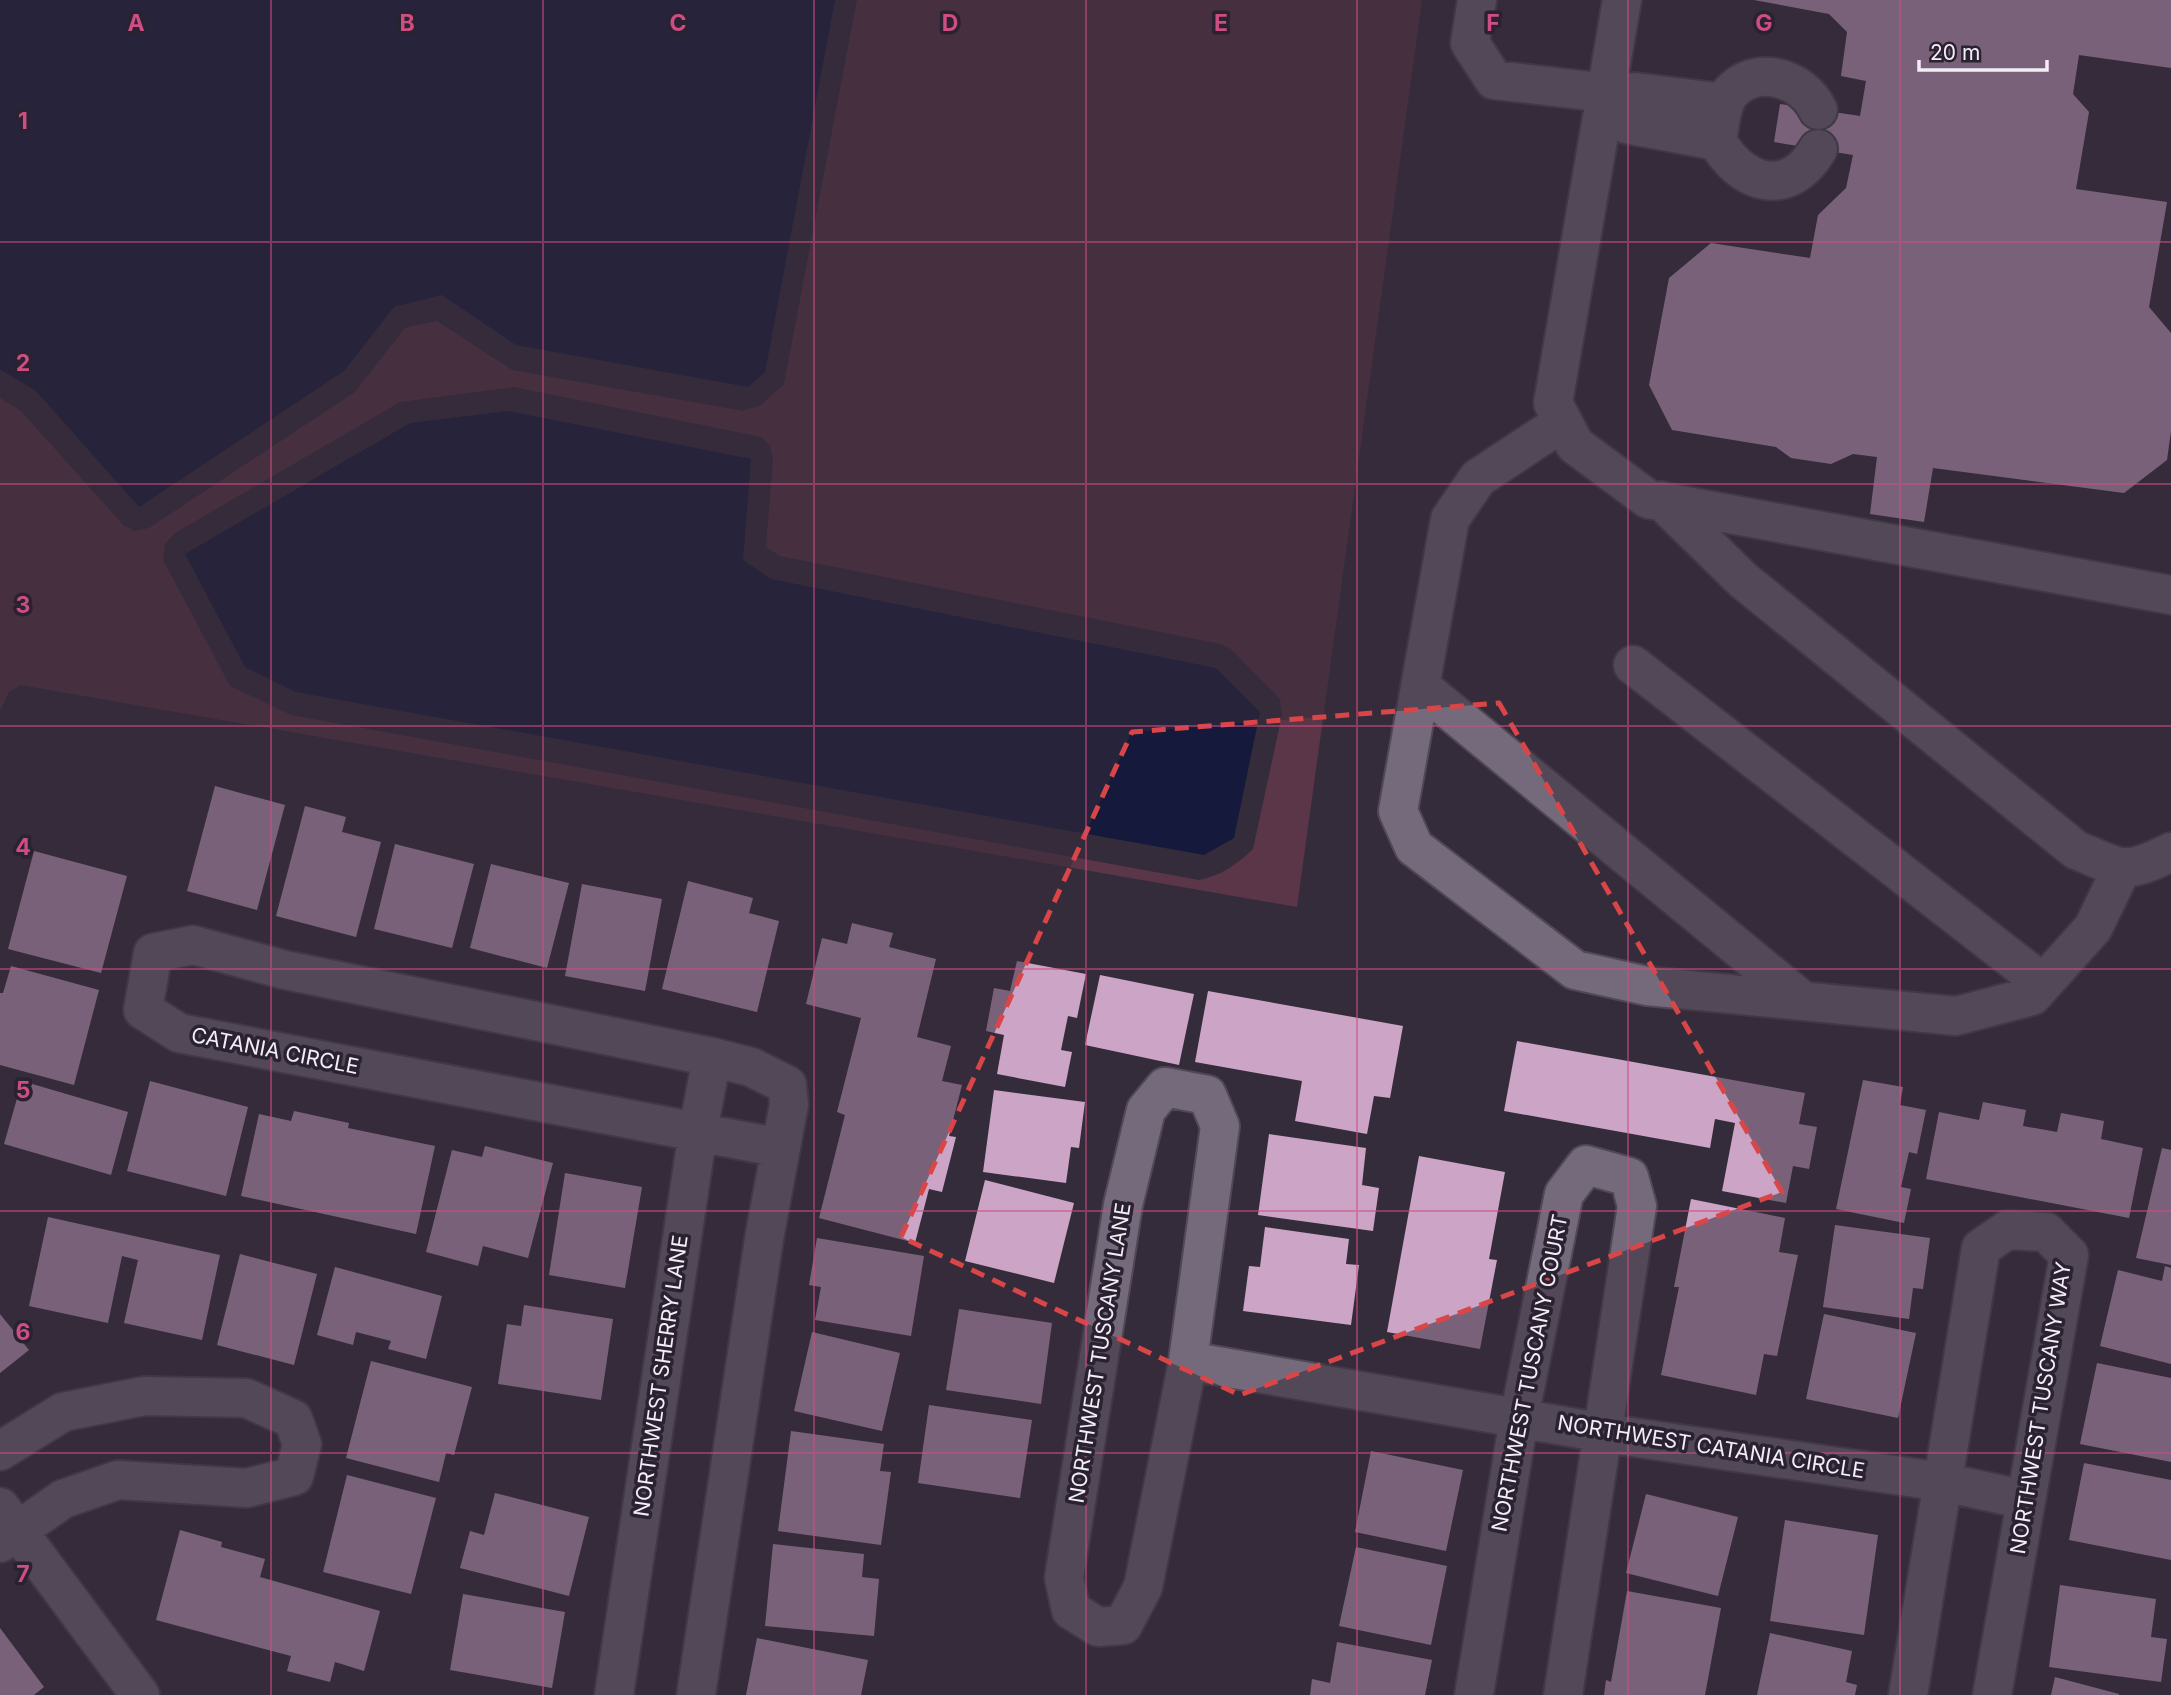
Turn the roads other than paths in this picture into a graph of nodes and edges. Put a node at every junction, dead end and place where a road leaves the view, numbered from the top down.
1 (1478, 0) edge
2 (1622, 0) edge
3 (1611, 101) junction
4 (1725, 103) junction
5 (1818, 110) dead end
6 (1717, 141) junction
7 (1818, 149) dead end
8 (1563, 422) junction
9 (1662, 501) junction
10 (2171, 595) edge
11 (1633, 665) dead end
12 (1420, 686) junction
13 (2171, 852) edge
14 (2122, 868) junction
15 (2043, 983) junction
16 (1803, 1001) junction
17 (712, 1057) junction
18 (698, 1131) junction
19 (781, 1148) junction
20 (1188, 1361) junction
21 (1519, 1418) junction
22 (1604, 1433) junction
23 (0, 1451) edge
24 (1942, 1482) junction
25 (2026, 1500) junction
26 (6, 1527) edge
27 (140, 1695) edge
28 (614, 1695) edge
29 (696, 1695) edge
30 (1474, 1695) edge
31 (1563, 1695) edge
32 (1908, 1695) edge
33 (1992, 1695) edge

1 - 3 street
2 - 3 street
3 - 4 street
3 - 6 street
3 - 8 street
4 - 5 street
4 - 6 street
6 - 7 street
8 - 9 street
8 - 12 street
9 - 10 street
9 - 14 street
11 - 15 street
12 - 16 street
12 - 16 street
13 - 14 street
14 - 15 street
15 - 16 street
17 - 18 street, NORTHWEST SHERRY LANE
17 - 18 street, CATANIA CIRCLE
17 - 19 street, CATANIA CIRCLE
18 - 19 street, CATANIA CIRCLE
18 - 28 street, NORTHWEST SHERRY LANE
19 - 29 street
20 - 20 street, NORTHWEST TUSCANY LANE
20 - 21 street, NORTHWEST CATANIA CIRCLE
21 - 22 street, NORTHWEST CATANIA CIRCLE
21 - 22 street, NORTHWEST TUSCANY COURT
21 - 30 street, NORTHWEST TUSCANY COURT
22 - 24 street, NORTHWEST CATANIA CIRCLE
22 - 31 street, NORTHWEST TUSCANY COURT
23 - 26 street
24 - 25 street, NORTHWEST CATANIA CIRCLE
24 - 25 street, NORTHWEST TUSCANY WAY
24 - 32 street, NORTHWEST TUSCANY WAY
25 - 33 street, NORTHWEST TUSCANY WAY
26 - 27 street

